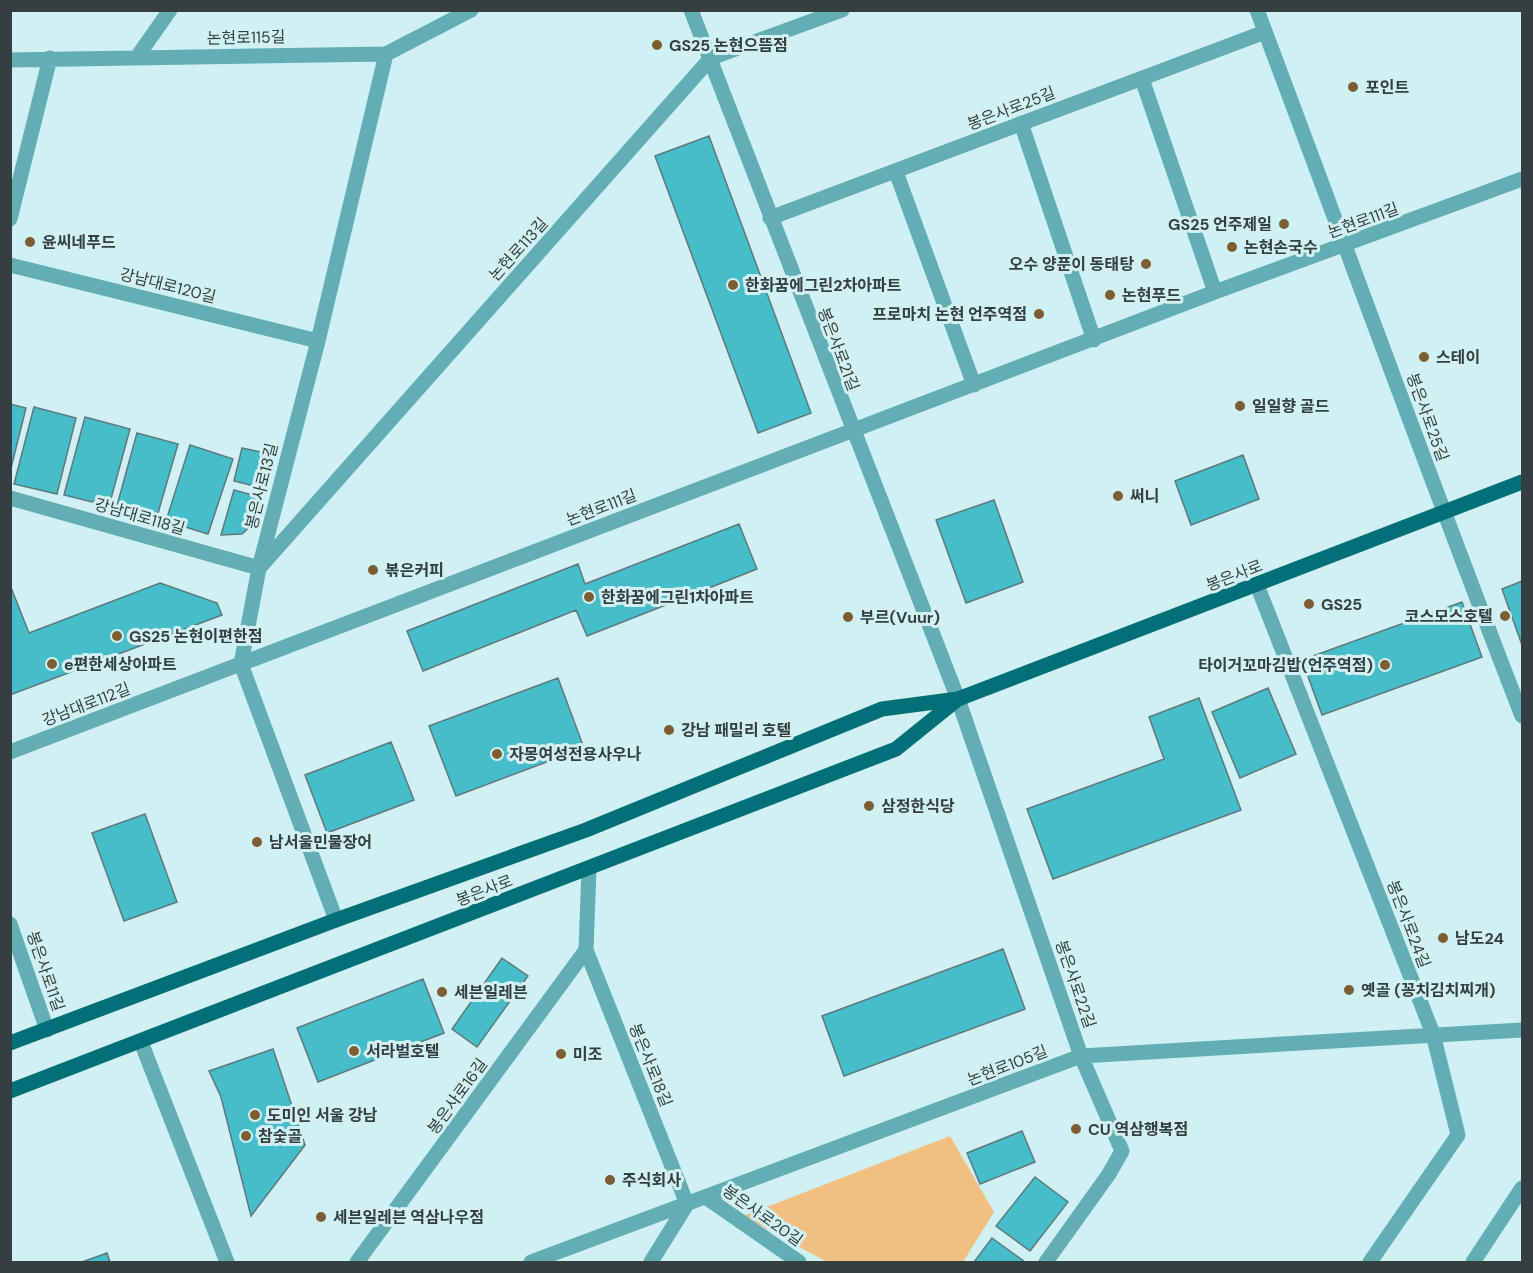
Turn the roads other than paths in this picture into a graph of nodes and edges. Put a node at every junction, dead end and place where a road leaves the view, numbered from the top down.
1 (170, 10) edge
2 (471, 10) edge
3 (691, 10) edge
4 (842, 10) edge
5 (1257, 10) edge
6 (1265, 32) junction
7 (386, 54) junction
8 (137, 57) junction
9 (50, 58) junction
10 (711, 58) junction
11 (10, 60) edge
12 (1142, 79) junction
13 (1021, 123) junction
14 (896, 172) junction
15 (1522, 179) edge
16 (770, 218) junction
17 (10, 219) edge
18 (1347, 245) junction
19 (10, 265) edge
20 (1215, 292) junction
21 (318, 340) junction
22 (1094, 340) junction
23 (974, 385) junction
24 (852, 431) junction
25 (1522, 482) edge
26 (10, 498) edge
27 (1443, 512) junction
28 (259, 568) junction
29 (1257, 585) junction
30 (241, 664) junction
31 (958, 699) junction
32 (1522, 716) edge
33 (10, 752) edge
34 (589, 869) junction
35 (336, 920) junction
36 (10, 924) edge
37 (586, 950) junction
38 (47, 1030) junction
39 (1522, 1030) edge
40 (1433, 1034) junction
41 (141, 1042) junction
42 (10, 1043) edge
43 (1081, 1056) junction
44 (10, 1091) edge
45 (1522, 1188) edge
46 (707, 1198) junction
47 (687, 1204) junction
48 (227, 1263) edge
49 (357, 1263) edge
50 (531, 1263) edge
51 (651, 1263) edge
52 (799, 1263) edge
53 (1046, 1263) edge
54 (1370, 1263) edge
55 (1473, 1263) edge

1 - 8 street
2 - 7 street, 논현로115길
3 - 10 street, 봉은사로21길
4 - 10 street, 논현로113길
5 - 6 street, 봉은사로25길
6 - 12 street, 봉은사로25길
6 - 18 street, 봉은사로25길
7 - 8 street, 논현로115길
7 - 21 street, 봉은사로13길
8 - 9 street, 논현로115길
9 - 11 street, 논현로115길
9 - 17 street
10 - 16 street, 봉은사로21길
10 - 28 street, 논현로113길
12 - 13 street, 봉은사로25길
12 - 20 street
13 - 14 street, 봉은사로25길
13 - 22 street
14 - 16 street, 봉은사로25길
14 - 23 street
15 - 18 street, 논현로111길
16 - 24 street, 봉은사로21길
18 - 20 street, 논현로111길
18 - 27 street, 봉은사로25길
19 - 21 street, 강남대로120길
20 - 22 street, 논현로111길
21 - 28 street, 봉은사로13길
22 - 23 street, 논현로111길
23 - 24 street, 논현로111길
24 - 30 street, 논현로111길
24 - 31 street, 봉은사로21길
25 - 27 main road, 봉은사로
26 - 28 street, 강남대로118길
27 - 29 main road, 봉은사로
27 - 32 street, 봉은사로25길
28 - 30 street, 봉은사로13길
29 - 31 main road, 봉은사로
29 - 40 street, 봉은사로24길
30 - 33 street, 강남대로112길
30 - 35 street
31 - 34 main road, 봉은사로
31 - 35 main road, 봉은사로
31 - 43 street, 봉은사로22길
34 - 37 street, 봉은사로18길
34 - 41 main road, 봉은사로
35 - 38 main road, 봉은사로
36 - 38 street, 봉은사로11길
37 - 47 street, 봉은사로18길
37 - 49 street, 봉은사로16길
38 - 42 main road, 봉은사로
39 - 40 street, 논현로105길
40 - 43 street, 논현로105길
40 - 54 street, 봉은사로24길
41 - 44 main road, 봉은사로
41 - 48 street
43 - 46 street, 논현로105길
43 - 53 street, 봉은사로22길
45 - 55 street
46 - 47 street, 논현로105길
46 - 52 street, 봉은사로20길
47 - 50 street, 논현로105길
47 - 51 street

